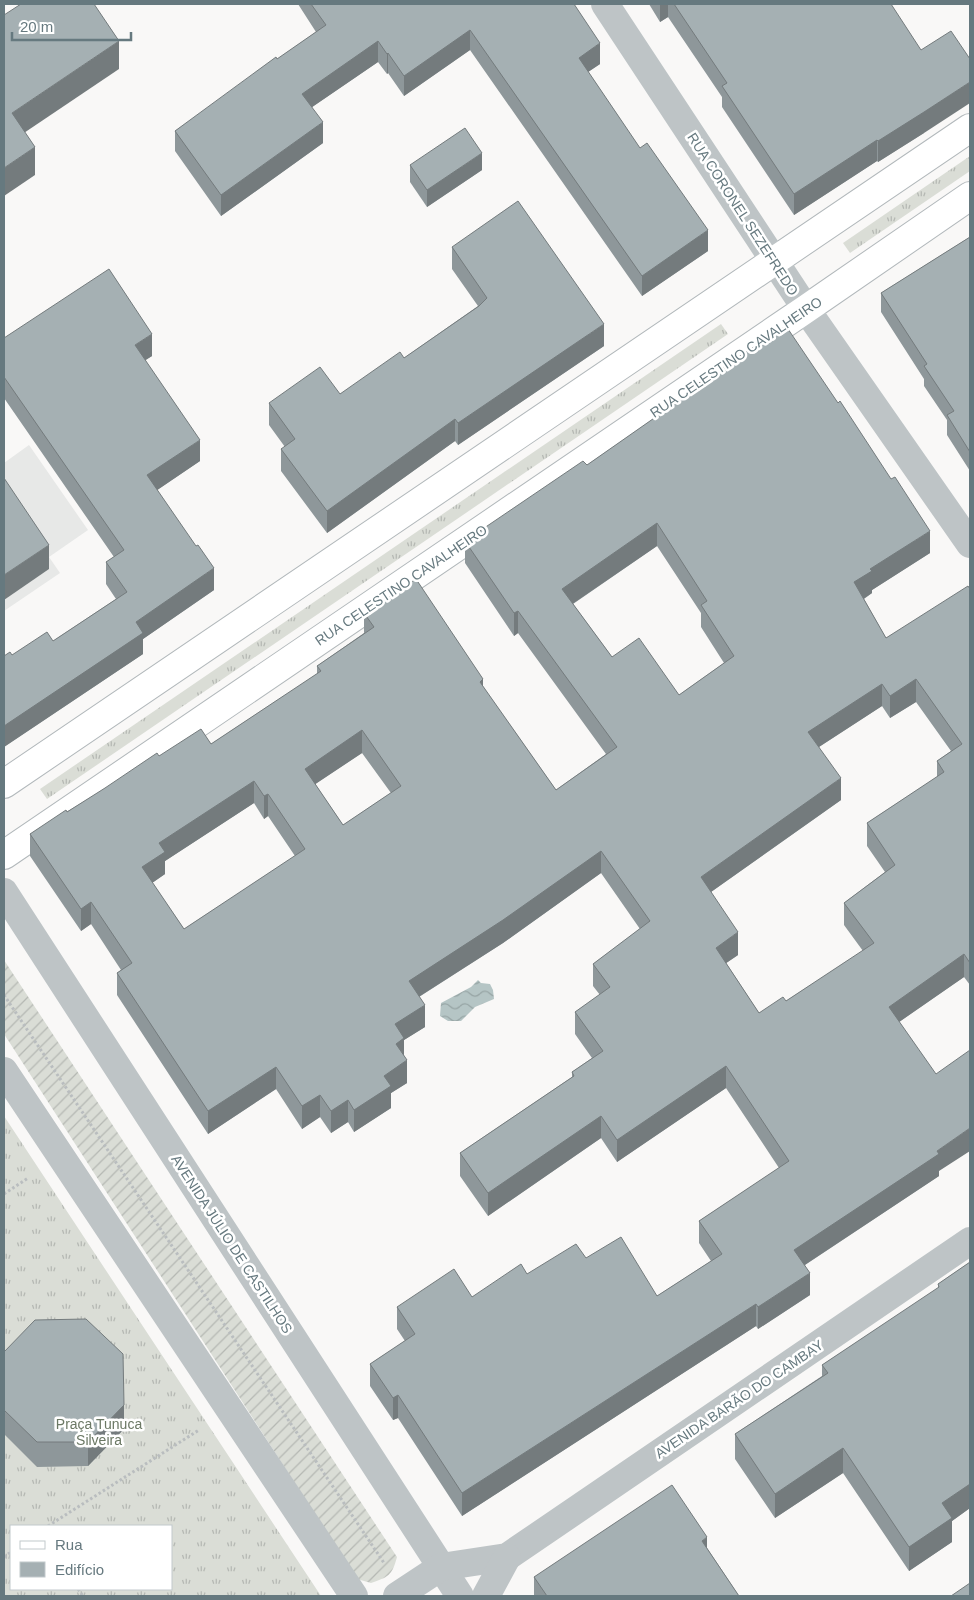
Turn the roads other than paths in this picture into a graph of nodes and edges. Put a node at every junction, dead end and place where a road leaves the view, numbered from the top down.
1 (605, 4) edge
2 (970, 128) edge
3 (970, 196) edge
4 (774, 261) junction
5 (806, 310) junction
6 (970, 544) edge
7 (4, 784) edge
8 (4, 855) edge
9 (4, 892) edge
10 (4, 1071) edge
11 (970, 1241) edge
12 (507, 1557) junction
13 (441, 1567) junction
14 (400, 1594) edge
15 (354, 1596) edge
16 (460, 1596) edge
17 (486, 1596) edge

1 - 4 street, RUA CORONEL SEZEFREDO
2 - 4 main road
3 - 5 main road, RUA CELESTINO CAVALHEIRO
4 - 5 street, RUA CORONEL SEZEFREDO
4 - 7 main road
5 - 6 street, RUA CORONEL SEZEFREDO
5 - 8 main road, RUA CELESTINO CAVALHEIRO
9 - 13 street, AVENIDA JÚLIO DE CASTILHOS
10 - 15 street
11 - 12 street, AVENIDA BARÃO DO CAMBAY
12 - 13 street, AVENIDA BARÃO DO CAMBAY
12 - 17 street, AVENIDA BARÃO DO CAMBAY
13 - 14 street, AVENIDA BARÃO DO CAMBAY
13 - 16 street, AVENIDA JÚLIO DE CASTILHOS

